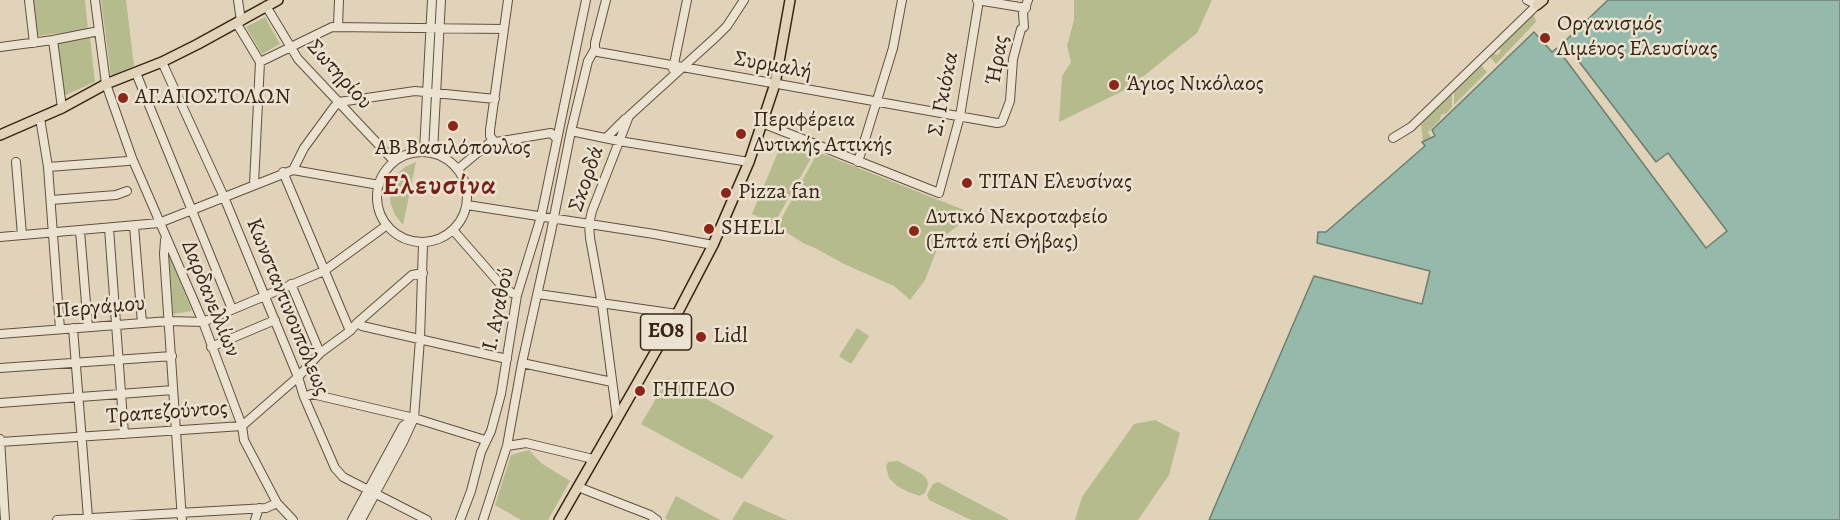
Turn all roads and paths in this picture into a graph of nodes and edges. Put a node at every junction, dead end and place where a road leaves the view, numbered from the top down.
1 (29, 0) edge
2 (95, 0) edge
3 (238, 0) edge
4 (278, 0) edge
5 (339, 0) edge
6 (432, 0) edge
7 (441, 0) edge
8 (508, 0) edge
9 (586, 0) edge
10 (606, 0) edge
11 (687, 0) edge
12 (744, 0) edge
13 (790, 0) edge
14 (902, 0) edge
15 (978, 0) edge
16 (1527, 0) edge
17 (1540, 3) edge
18 (1027, 4) edge
19 (266, 6) junction
20 (239, 23) junction
21 (338, 26) junction
22 (435, 28) junction
23 (504, 29) junction
24 (99, 32) junction
25 (53, 40) junction
26 (34, 43) junction
27 (0, 46) edge
28 (289, 47) junction
29 (595, 49) junction
30 (162, 62) junction
31 (260, 62) junction
32 (678, 67) junction
33 (135, 73) junction
34 (106, 84) junction
35 (775, 84) junction
36 (432, 92) junction
37 (495, 99) junction
38 (339, 102) junction
39 (877, 102) junction
40 (62, 108) junction
41 (629, 116) junction
42 (960, 116) junction
43 (40, 118) junction
44 (762, 123) junction
45 (997, 123) joint
46 (571, 131) junction
47 (0, 135) edge
48 (606, 138) junction
49 (1393, 138) dead end
50 (557, 139) junction
51 (493, 140) junction
52 (619, 141) junction
53 (424, 151) junction
54 (433, 152) junction
55 (132, 158) junction
56 (394, 161) junction
57 (16, 162) dead end
58 (749, 162) junction
59 (858, 162) junction
60 (48, 167) junction
61 (458, 169) junction
62 (293, 170) junction
63 (283, 172) junction
64 (254, 184) junction
65 (379, 185) junction
66 (127, 191) dead end
67 (224, 197) junction
68 (51, 200) junction
69 (467, 205) junction
70 (191, 211) junction
71 (541, 217) junction
72 (554, 219) junction
73 (159, 224) junction
74 (589, 224) junction
75 (387, 225) junction
76 (134, 226) junction
77 (109, 228) junction
78 (80, 231) junction
79 (453, 231) junction
80 (53, 233) junction
81 (22, 235) junction
82 (0, 237) edge
83 (165, 237) junction
84 (423, 244) junction
85 (713, 245) junction
86 (324, 271) junction
87 (423, 273) junction
88 (291, 284) junction
89 (538, 294) junction
90 (517, 295) junction
91 (264, 297) junction
92 (602, 304) junction
93 (232, 309) junction
94 (677, 314) junction
95 (275, 320) junction
96 (169, 321) junction
97 (203, 322) junction
98 (142, 323) junction
99 (357, 323) junction
100 (117, 325) junction
101 (88, 327) junction
102 (74, 328) junction
103 (60, 329) junction
104 (350, 332) junction
105 (0, 334) edge
106 (420, 339) junction
107 (211, 346) junction
108 (320, 353) junction
109 (172, 356) junction
110 (119, 359) junction
111 (507, 359) junction
112 (75, 363) junction
113 (522, 363) junction
114 (0, 368) edge
115 (298, 377) junction
116 (612, 382) junction
117 (173, 390) junction
118 (122, 393) junction
119 (304, 397) junction
120 (79, 398) junction
121 (0, 403) edge
122 (414, 418) junction
123 (617, 418) junction
124 (242, 426) junction
125 (177, 430) junction
126 (124, 434) junction
127 (83, 437) junction
128 (485, 440) junction
129 (0, 441) edge
130 (507, 446) junction
131 (593, 459) junction
132 (578, 487) junction
133 (367, 489) junction
134 (376, 493) junction
135 (277, 503) junction
136 (259, 508) junction
137 (182, 517) edge
138 (88, 518) junction
139 (115, 518) edge
140 (5, 520) edge
141 (57, 520) edge
142 (255, 520) edge
143 (293, 520) edge
144 (352, 520) edge
145 (361, 520) edge
146 (426, 520) edge
147 (460, 520) edge
148 (483, 520) edge
149 (559, 520) edge
150 (657, 520) edge

1 - 26 street
2 - 24 street, Δαρδανελλίων
3 - 20 street
4 - 19 main road
5 - 21 street
6 - 22 street
7 - 22 street
8 - 23 street
9 - 50 street, Ι. Αγαθού
10 - 29 street
11 - 32 street
12 - 32 street, Σκορδά
13 - 35 main road, ΕΟ8
14 - 39 street
15 - 18 street
15 - 42 street, Σ. Γκιόκα
16 - 17 street
17 - 49 street
18 - 45 street, Ήρας
19 - 20 main road
19 - 28 street, Σωτηρίου
20 - 30 main road
20 - 31 street
21 - 22 street
21 - 28 street
22 - 23 street
22 - 36 street
23 - 37 street
24 - 25 street
24 - 34 street, Δαρδανελλίων
25 - 26 street
25 - 40 street
26 - 27 street
28 - 31 street
28 - 38 street, Σωτηρίου
29 - 32 street, Συρμαλή
29 - 46 street
30 - 33 main road
30 - 67 street, Κωνσταντινουπόλεως
31 - 64 street
32 - 35 street, Συρμαλή
32 - 41 street, Σκορδά
33 - 34 main road
33 - 70 street
34 - 40 main road
34 - 55 street, Δαρδανελλίων
35 - 39 street, Συρμαλή
35 - 44 main road, ΕΟ8
36 - 37 street
36 - 38 street
36 - 53 street
36 - 54 street
37 - 51 street
38 - 56 street, Σωτηρίου
38 - 62 street
39 - 42 street, Συρμαλή
39 - 59 street
40 - 43 main road
41 - 48 street
41 - 52 street, Σκορδά
42 - 45 street, Συρμαλή
42 - 59 street, Σ. Γκιόκα
43 - 47 main road
43 - 60 street
44 - 58 main road, ΕΟ8
44 - 59 street
46 - 48 street
46 - 72 street
48 - 52 street
50 - 51 street
50 - 71 street, Ι. Αγαθού
51 - 61 street
52 - 58 street
52 - 74 street, Σκορδά
53 - 54 street
53 - 56 street
54 - 61 street
55 - 60 street
55 - 73 street, Δαρδανελλίων
56 - 65 street
57 - 81 street
58 - 85 main road, ΕΟ8
60 - 68 street
61 - 69 street
62 - 63 street
62 - 65 street
63 - 64 street
63 - 86 street
64 - 67 street
65 - 75 street
66 - 68 street
67 - 70 street
67 - 91 street, Κωνσταντινουπόλεως
68 - 80 street
69 - 71 street
69 - 79 street
70 - 73 street
70 - 93 street
71 - 72 street
71 - 90 street, Ι. Αγαθού
72 - 74 street
72 - 89 street
73 - 76 street
73 - 83 street, Δαρδανελλίων
74 - 85 street
74 - 92 street, Σκορδά
75 - 84 street
75 - 86 street
76 - 77 street
76 - 98 street
77 - 78 street
77 - 100 street
78 - 80 street
78 - 101 street
79 - 84 street
79 - 90 street
80 - 81 street
80 - 103 street
81 - 82 street
83 - 96 street
83 - 97 street, Δαρδανελλίων
84 - 87 street
85 - 94 main road, ΕΟ8
86 - 88 street
86 - 104 street
87 - 99 street, Τραπεζούντος
87 - 106 street
88 - 91 street
88 - 108 street
89 - 92 street
89 - 113 street
90 - 111 street, Ι. Αγαθού
91 - 93 street
91 - 95 street, Κωνσταντινουπόλεως
92 - 94 street
92 - 116 street, Σκορδά
93 - 97 street
94 - 123 main road, ΕΟ8
95 - 107 street
95 - 115 street, Κωνσταντινουπόλεως
96 - 97 street, Περγάμου
96 - 98 street, Περγάμου
96 - 109 street
97 - 107 street, Δαρδανελλίων
98 - 100 street, Περγάμου
99 - 104 street, Τραπεζούντος
99 - 106 street
100 - 101 street, Περγάμου
100 - 110 street
101 - 102 street, Περγάμου
102 - 103 street, Περγάμου
102 - 112 street
103 - 105 street, Περγάμου
104 - 108 street, Τραπεζούντος
106 - 111 street
106 - 122 street
107 - 124 street, Δαρδανελλίων
108 - 115 street, Τραπεζούντος
109 - 110 street
109 - 117 street
110 - 112 street
110 - 118 street
111 - 128 street, Ι. Αγαθού
112 - 114 street
112 - 120 street
113 - 116 street
113 - 130 street
115 - 119 street, Κωνσταντινουπόλεως
115 - 124 street, Τραπεζούντος
116 - 123 street, Σκορδά
117 - 118 street
117 - 125 street
118 - 120 street
118 - 126 street
119 - 122 street
119 - 133 street, Κωνσταντινουπόλεως
120 - 121 street
120 - 127 street
122 - 128 street
122 - 133 street
122 - 134 street
123 - 131 main road, ΕΟ8
124 - 125 street, Τραπεζούντος
124 - 135 street, Δαρδανελλίων
125 - 126 street, Τραπεζούντος
125 - 137 street
126 - 127 street, Τραπεζούντος
127 - 129 street, Τραπεζούντος
127 - 138 street
128 - 147 street, Ι. Αγαθού
129 - 140 street
130 - 131 street
130 - 148 street
131 - 132 main road, ΕΟ8
132 - 149 main road, ΕΟ8
132 - 150 street
133 - 134 street, Κωνσταντινουπόλεως
133 - 144 street
134 - 145 street
134 - 146 street, Κωνσταντινουπόλεως
135 - 136 street
135 - 143 street, Δαρδανελλίων
136 - 137 street
136 - 142 street
137 - 139 street
138 - 139 street
138 - 141 street

